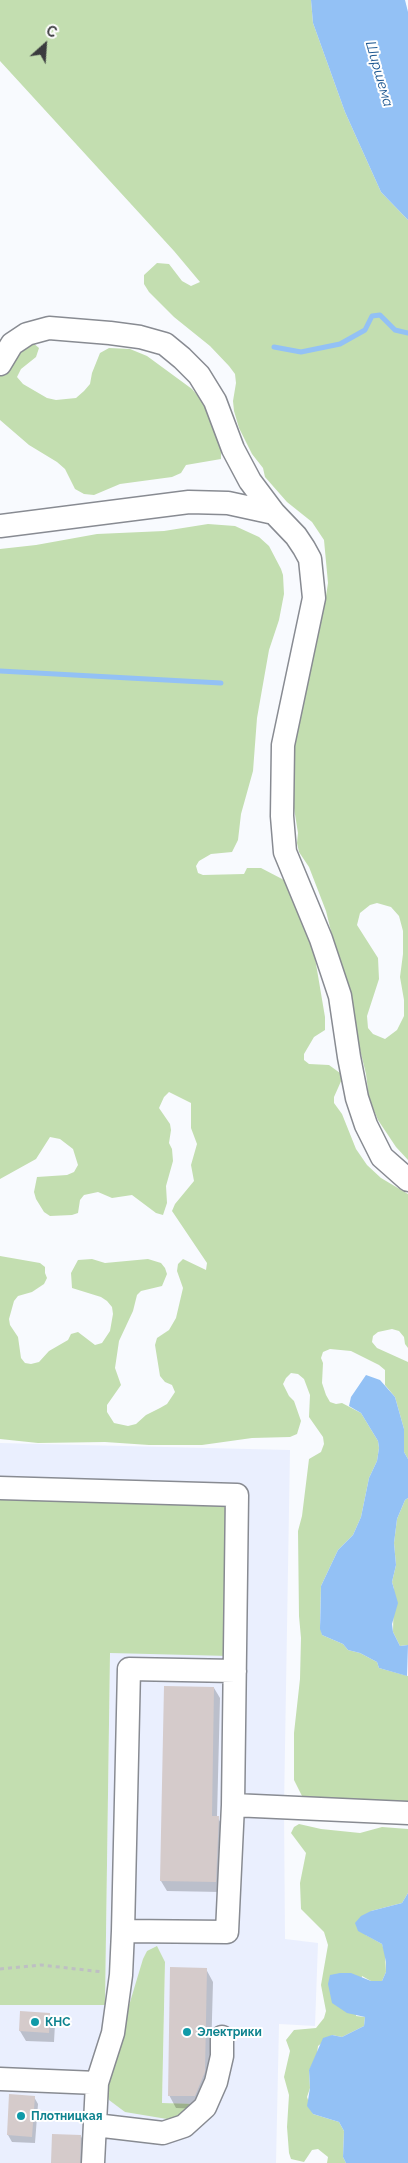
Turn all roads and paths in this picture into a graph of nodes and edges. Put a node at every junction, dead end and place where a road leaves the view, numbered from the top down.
1 (0, 364) edge
2 (274, 513) junction
3 (0, 526) edge
4 (408, 1180) edge
5 (0, 1488) edge
6 (234, 1671) junction
7 (233, 1805) junction
8 (408, 1813) edge
9 (123, 1931) junction
10 (0, 1969) edge
11 (121, 1974) junction
12 (222, 2037) dead end
13 (0, 2079) edge
14 (97, 2083) junction
15 (95, 2125) junction
16 (93, 2163) edge

1 - 2 lane
2 - 3 lane
2 - 4 lane
5 - 6 lane
6 - 7 lane
6 - 9 lane
7 - 8 lane
7 - 9 lane
9 - 11 lane
10 - 11 path
11 - 14 lane
12 - 15 lane
13 - 14 lane
14 - 15 lane
15 - 16 lane

